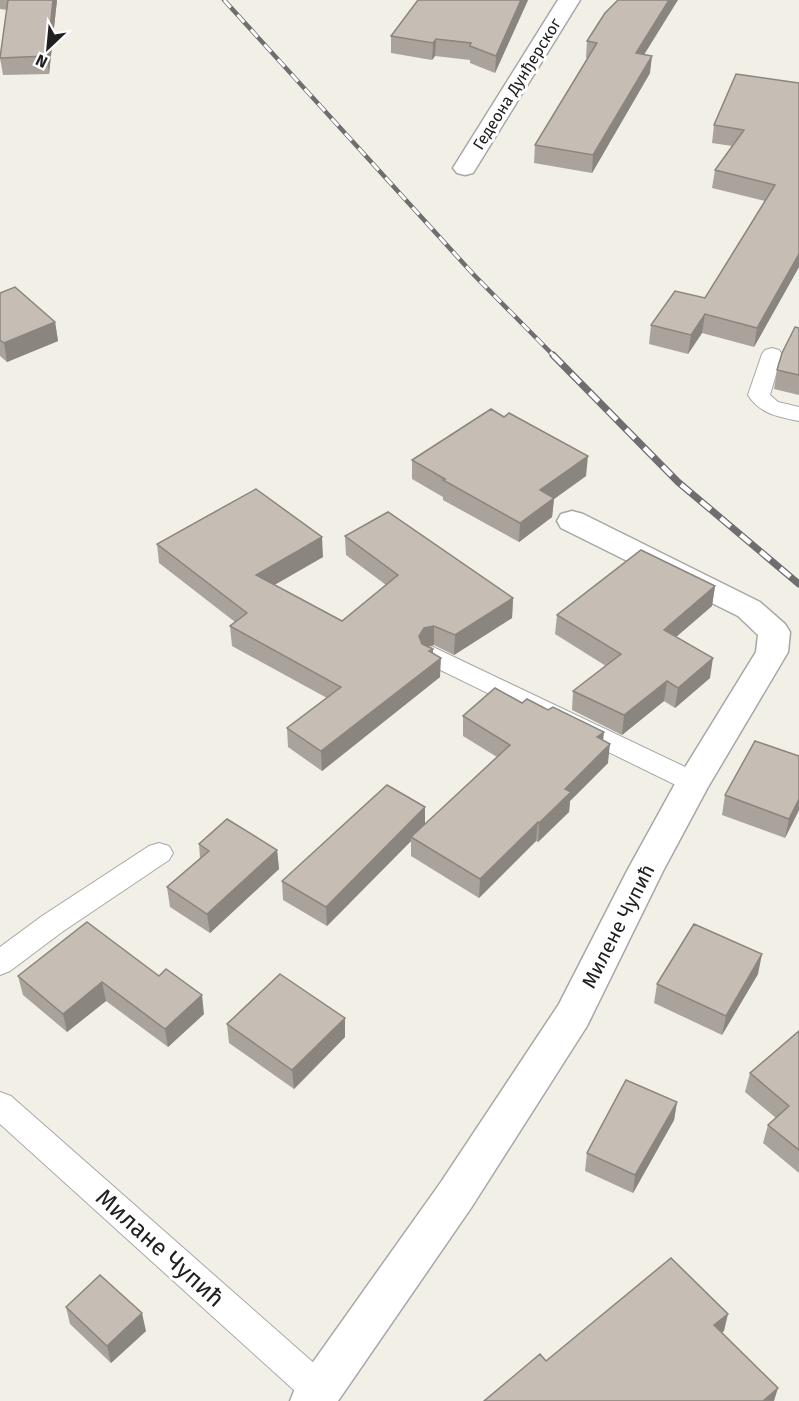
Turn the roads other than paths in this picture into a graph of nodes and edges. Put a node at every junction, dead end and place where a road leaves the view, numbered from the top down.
1 (569, 0) edge
2 (465, 168) dead end
3 (772, 354) dead end
4 (799, 414) edge
5 (572, 521) dead end
6 (433, 656) edge
7 (693, 782) junction
8 (159, 853) dead end
9 (0, 963) edge
10 (0, 1105) edge
11 (316, 1396) edge

1 - 2 street, Гедеона Дунђерског
3 - 4 lane
5 - 7 street, Милене Чупић
6 - 7 lane
7 - 11 street, Милене Чупић
8 - 9 lane
10 - 11 lane, Милане Чупић

